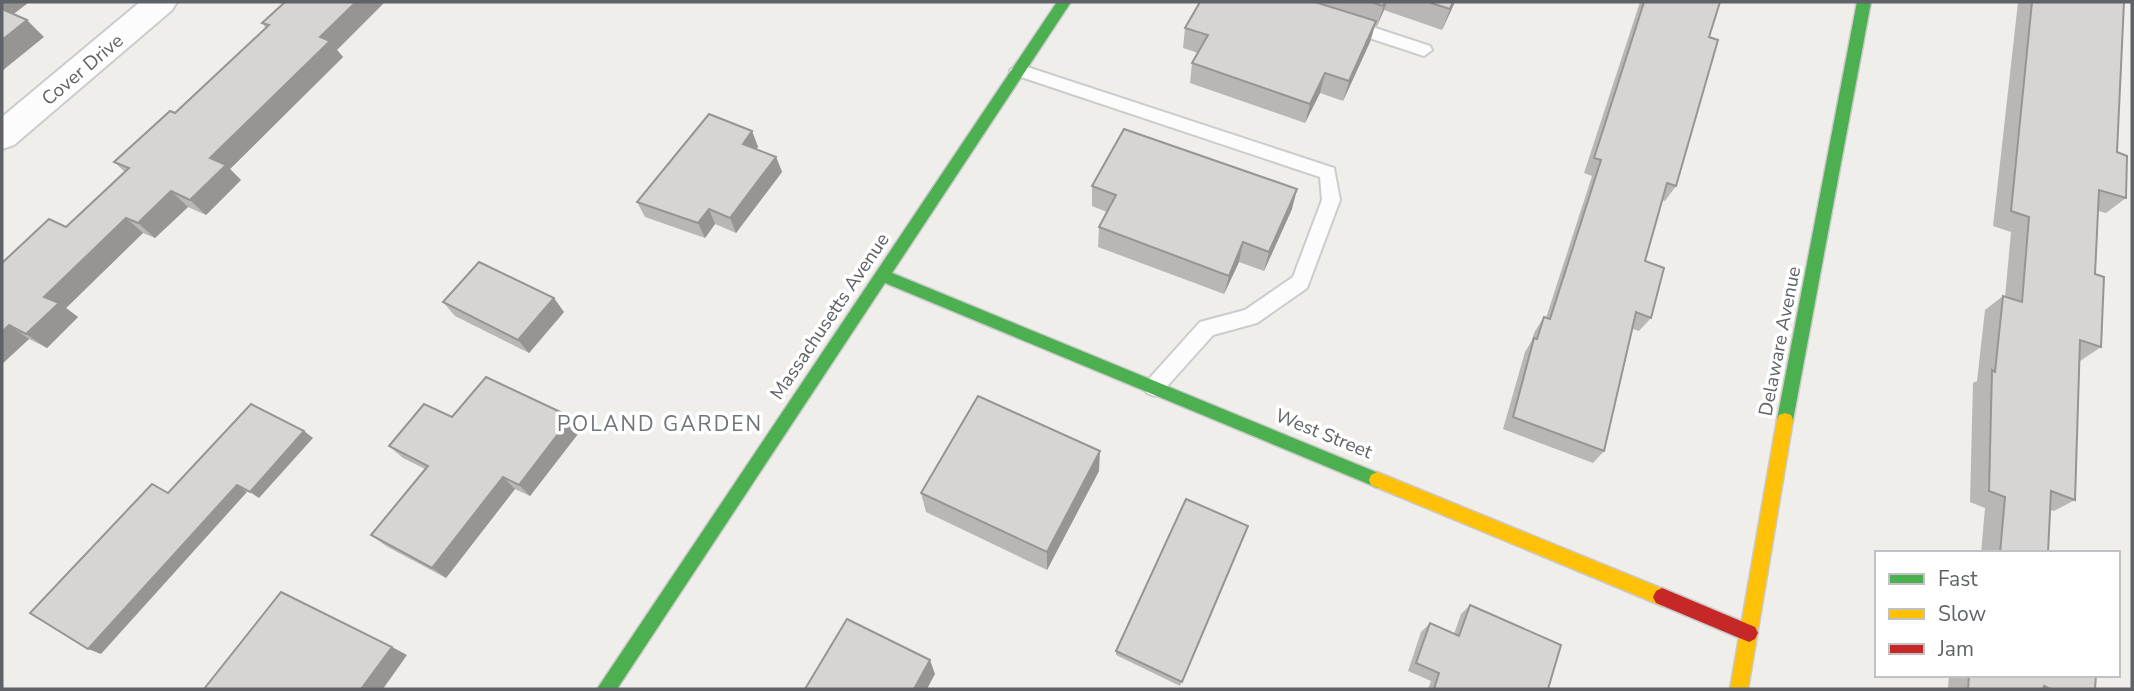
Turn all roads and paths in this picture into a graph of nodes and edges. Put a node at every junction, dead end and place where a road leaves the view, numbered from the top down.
1 (161, 2) edge
2 (1064, 2) edge
3 (1864, 2) edge
4 (1334, 21) edge
5 (1424, 50) dead end
6 (1018, 70) junction
7 (2, 136) edge
8 (881, 275) junction
9 (1154, 387) junction
10 (1749, 633) junction
11 (606, 689) edge
12 (1739, 689) edge

1 - 7 street, Cover Drive
2 - 6 street, Massachusetts Avenue
3 - 10 street, Delaware Avenue
4 - 5 lane
6 - 8 street, Massachusetts Avenue
6 - 9 lane
8 - 9 street, West Street
8 - 11 street, Massachusetts Avenue
9 - 10 street, West Street
10 - 12 street, Delaware Avenue

